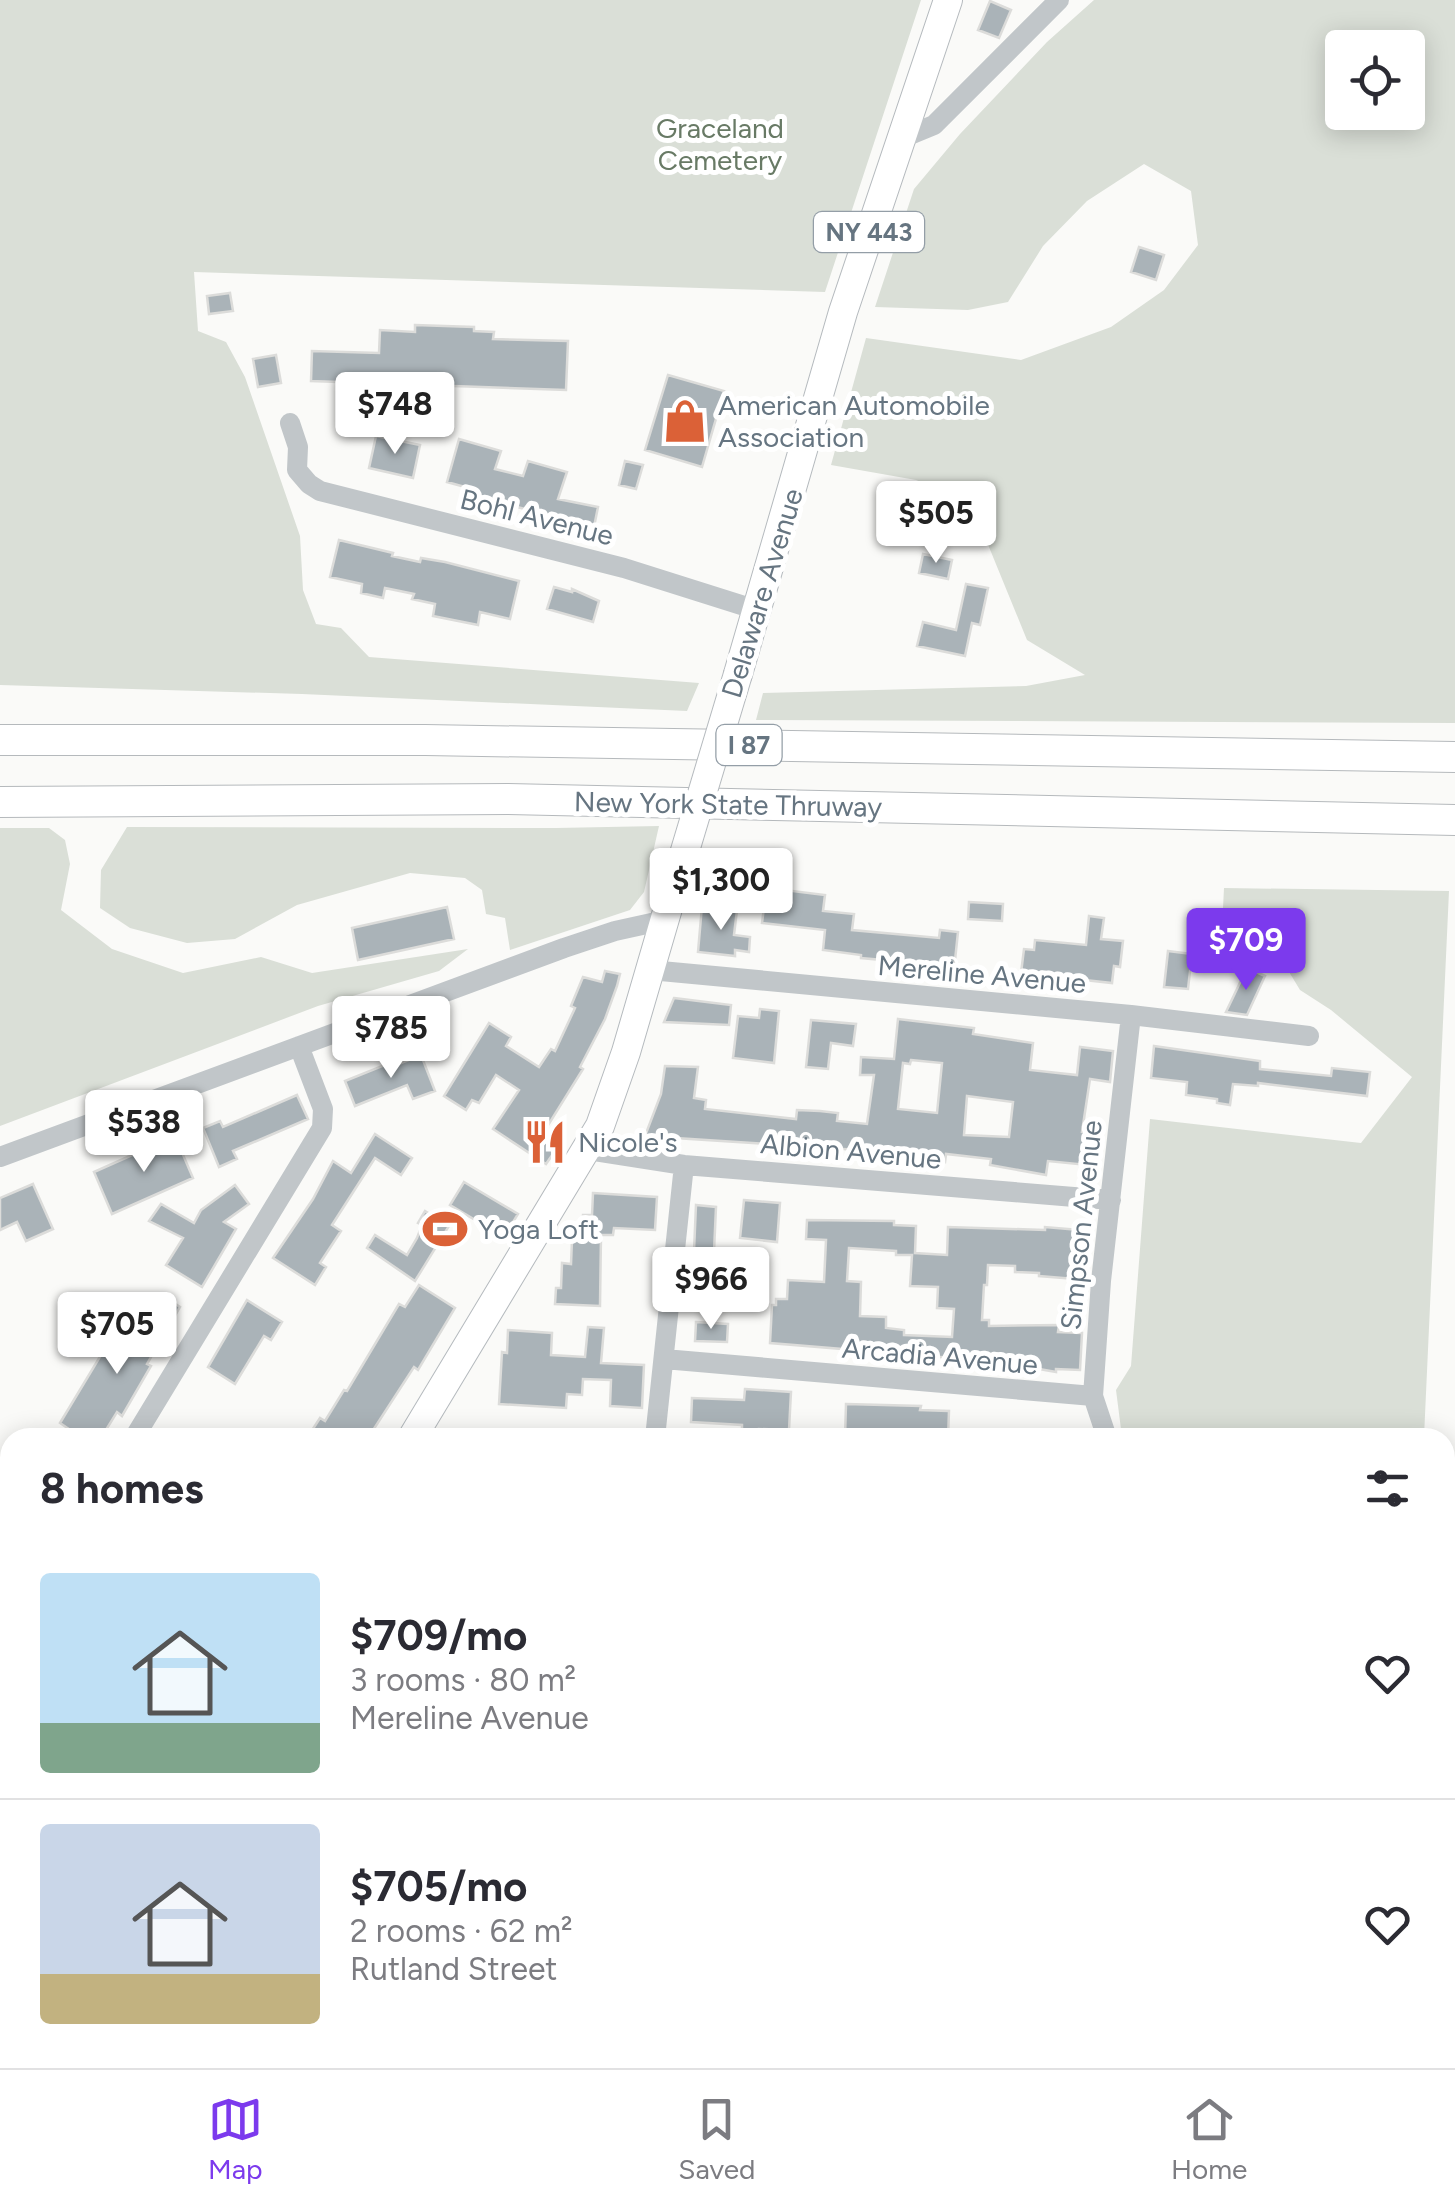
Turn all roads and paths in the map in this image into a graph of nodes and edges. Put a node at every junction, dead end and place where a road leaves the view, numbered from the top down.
1 (948, 0) edge
2 (1060, 0) edge
3 (900, 138) junction
4 (290, 423) dead end
5 (757, 610) junction
6 (0, 740) edge
7 (1455, 757) edge
8 (0, 802) edge
9 (1455, 820) edge
10 (664, 920) junction
11 (650, 970) junction
12 (1131, 1016) junction
13 (1308, 1036) dead end
14 (299, 1046) junction
15 (588, 1150) junction
16 (0, 1157) edge
17 (684, 1165) junction
18 (1111, 1200) junction
19 (664, 1359) junction
20 (1094, 1396) junction
21 (140, 1428) edge
22 (418, 1428) edge
23 (656, 1428) edge
24 (1104, 1428) edge

1 - 3 main road, Delaware Avenue / NY 443
2 - 3 street
3 - 5 main road, Delaware Avenue / NY 443
4 - 5 street, Bohl Avenue
5 - 10 main road, Delaware Avenue / NY 443, bridge
6 - 7 highway, I 87
8 - 9 highway, New York State Thruway / I 87
10 - 11 main road, Delaware Avenue / NY 443
10 - 14 street
11 - 12 street, Mereline Avenue
11 - 15 main road, Delaware Avenue / NY 443
12 - 13 street, Mereline Avenue
12 - 18 street, Simpson Avenue
14 - 16 street
14 - 21 street
15 - 17 street, Albion Avenue
15 - 22 main road, Delaware Avenue / NY 443
17 - 18 street, Albion Avenue
17 - 19 street
18 - 20 street, Simpson Avenue
19 - 20 street, Arcadia Avenue
19 - 23 street
20 - 24 street, Simpson Avenue

